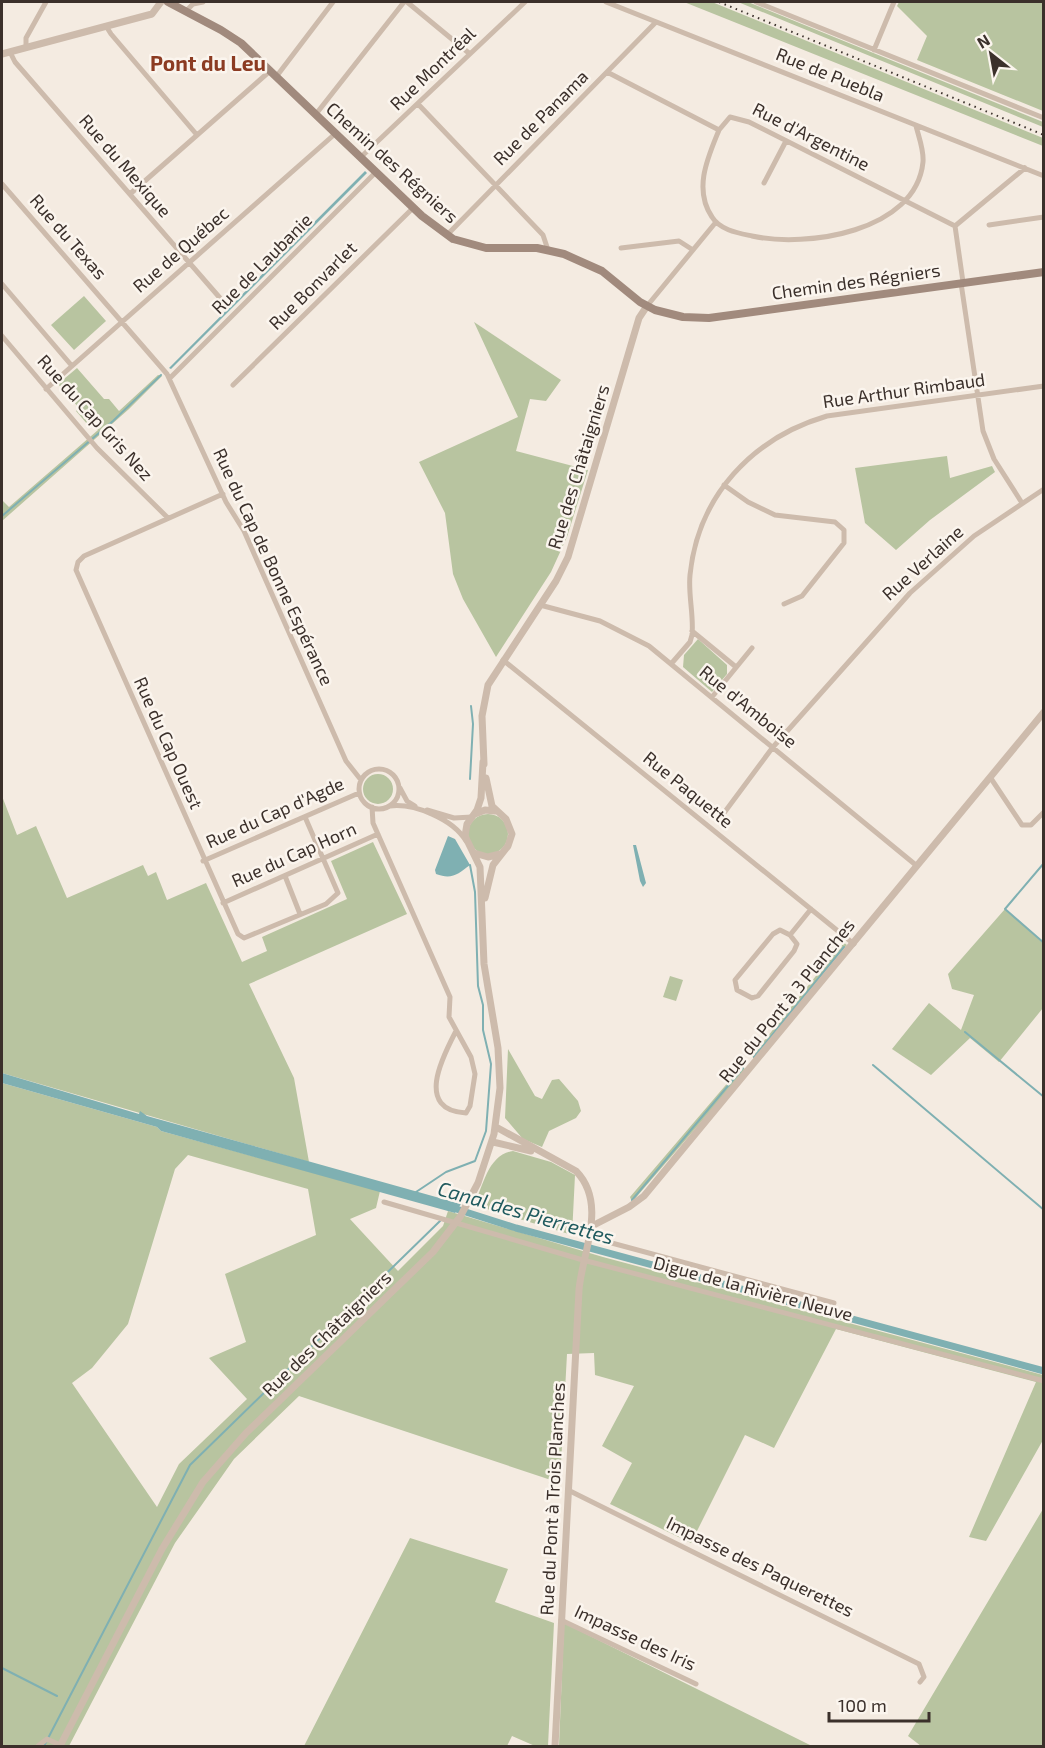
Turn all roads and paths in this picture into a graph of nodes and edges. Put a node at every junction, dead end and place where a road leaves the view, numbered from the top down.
1 (46, 2) edge
2 (161, 2) edge
3 (202, 2) edge
4 (333, 2) edge
5 (405, 2) edge
6 (525, 2) edge
7 (606, 2) edge
8 (756, 2) edge
9 (894, 2) edge
10 (172, 3) edge
11 (186, 11) junction
12 (656, 22) junction
13 (106, 26) junction
14 (26, 48) junction
15 (874, 50) junction
16 (10, 52) junction
17 (2, 54) edge
18 (470, 54) junction
19 (607, 72) junction
20 (273, 74) junction
21 (418, 104) junction
22 (316, 114) junction
23 (1044, 118) edge
24 (916, 126) junction
25 (719, 130) junction
26 (336, 133) junction
27 (197, 135) junction
28 (786, 141) junction
29 (361, 158) junction
30 (1025, 168) junction
31 (376, 172) junction
32 (1044, 176) edge
33 (764, 183) dead end
34 (2, 184) edge
35 (496, 185) junction
36 (130, 194) junction
37 (905, 200) junction
38 (413, 207) junction
39 (1044, 218) edge
40 (716, 222) junction
41 (989, 225) dead end
42 (955, 226) junction
43 (447, 235) junction
44 (621, 249) dead end
45 (548, 250) junction
46 (693, 250) junction
47 (189, 262) junction
48 (1044, 272) edge
49 (962, 283) junction
50 (2, 285) edge
51 (220, 298) dead end
52 (647, 306) junction
53 (122, 322) junction
54 (2, 336) edge
55 (160, 365) joint
56 (72, 366) junction
57 (170, 378) junction
58 (233, 385) dead end
59 (1044, 386) edge
60 (46, 389) junction
61 (976, 396) junction
62 (724, 485) junction
63 (1044, 489) edge
64 (223, 494) junction
65 (1022, 502) junction
66 (168, 518) junction
67 (784, 604) dead end
68 (540, 605) junction
69 (692, 631) junction
70 (752, 648) dead end
71 (503, 660) junction
72 (671, 664) junction
73 (736, 667) junction
74 (712, 696) junction
75 (1044, 712) edge
76 (773, 747) junction
77 (483, 762) junction
78 (990, 777) junction
79 (361, 780) junction
80 (399, 785) junction
81 (359, 793) junction
82 (372, 807) junction
83 (388, 807) junction
84 (495, 811) junction
85 (1044, 812) edge
86 (473, 816) junction
87 (305, 817) junction
88 (721, 817) dead end
89 (378, 834) junction
90 (466, 842) junction
91 (474, 853) junction
92 (500, 854) junction
93 (323, 859) junction
94 (203, 861) junction
95 (917, 866) junction
96 (285, 876) junction
97 (223, 903) junction
98 (811, 909) junction
99 (483, 910) junction
100 (300, 914) junction
101 (790, 935) junction
102 (854, 944) junction
103 (456, 1031) junction
104 (496, 1127) junction
105 (493, 1142) junction
106 (548, 1157) junction
107 (384, 1202) dead end
108 (458, 1220) junction
109 (591, 1230) junction
110 (584, 1256) junction
111 (834, 1303) dead end
112 (1044, 1381) edge
113 (568, 1490) junction
114 (561, 1620) junction
115 (920, 1682) dead end
116 (696, 1684) dead end
117 (55, 1743) edge
118 (38, 1746) edge
119 (555, 1746) edge

1 - 14 street
2 - 13 street
3 - 11 street
4 - 20 street
5 - 18 street
5 - 22 street
6 - 18 street, Rue Montréal
7 - 12 street, Rue de Puebla
8 - 15 street
9 - 15 street
10 - 11 main road, Chemin des Régniers
11 - 20 main road, Chemin des Régniers
12 - 19 street, Rue de Panama
12 - 24 street, Rue de Puebla
13 - 14 street
13 - 27 street
14 - 16 street
15 - 23 street
16 - 17 street
16 - 36 street, Rue du Mexique
18 - 21 street, Rue Montréal
19 - 25 street
19 - 35 street, Rue de Panama
20 - 22 main road, Chemin des Régniers
20 - 27 street
21 - 29 street, Rue Montréal
21 - 35 street
22 - 26 main road, Chemin des Régniers
24 - 30 street, Rue de Puebla
24 - 37 street
25 - 28 street, Rue d'Argentine
25 - 40 street
26 - 29 main road, Chemin des Régniers
26 - 47 street, Rue de Québec
27 - 36 street
28 - 33 street
28 - 37 street, Rue d'Argentine
29 - 31 main road, Chemin des Régniers
30 - 32 street, Rue de Puebla
30 - 42 street
31 - 38 main road, Chemin des Régniers
31 - 57 street, Rue de Laubanie
34 - 53 street, Rue du Texas
35 - 43 street, Rue de Panama
35 - 45 street
36 - 47 street, Rue du Mexique
37 - 40 street
37 - 42 street, Rue d'Argentine
38 - 43 main road, Chemin des Régniers
38 - 58 street, Rue Bonvarlet
39 - 41 street
40 - 46 street
42 - 49 street
43 - 45 main road, Chemin des Régniers
44 - 46 street
45 - 52 main road, Chemin des Régniers
46 - 52 street
47 - 51 street, Rue du Mexique
47 - 53 street, Rue de Québec
48 - 49 main road, Chemin des Régniers
49 - 52 main road, Chemin des Régniers
49 - 61 street
50 - 56 street
52 - 68 street, Rue des Châtaigniers
53 - 55 street, Rue du Texas
53 - 56 street, Rue de Québec
54 - 60 street, Rue du Cap Gris Nez
55 - 57 street, Rue du Cap de Bonne Espérance
56 - 60 street, Rue de Québec
57 - 64 street, Rue du Cap de Bonne Espérance
59 - 61 street, Rue Arthur Rimbaud
60 - 66 street, Rue du Cap Gris Nez
61 - 62 street, Rue Arthur Rimbaud
61 - 65 street
62 - 67 street
62 - 69 street, Rue Arthur Rimbaud
63 - 65 street, Rue Verlaine
64 - 66 street
64 - 79 street, Rue du Cap de Bonne Espérance
65 - 76 street, Rue Verlaine
66 - 94 street, Rue du Cap Ouest
68 - 71 street, Rue des Châtaigniers
68 - 72 street, Rue d'Amboise
69 - 72 street
69 - 73 street
70 - 73 street
71 - 77 street, Rue des Châtaigniers
71 - 98 street, Rue Paquette
72 - 74 street, Rue d'Amboise
73 - 74 street
74 - 76 street, Rue d'Amboise
75 - 78 street, Rue du Pont à 3 Planches
76 - 88 street, Rue Verlaine
76 - 95 street, Rue d'Amboise
77 - 84 street, Rue des Châtaigniers
77 - 86 street, Rue des Châtaigniers
78 - 85 street
78 - 95 street, Rue du Pont à 3 Planches
79 - 80 street
79 - 81 street
80 - 83 street
80 - 86 street
81 - 82 street
81 - 87 street, Rue du Cap d'Agde
82 - 83 street
82 - 89 street
83 - 90 street
84 - 86 street
84 - 92 street, Rue des Châtaigniers
86 - 90 street, Rue des Châtaigniers
87 - 93 street
87 - 94 street, Rue du Cap d'Agde
89 - 93 street, Rue du Cap Horn
89 - 103 street
90 - 91 street, Rue des Châtaigniers
91 - 92 street
91 - 99 street, Rue des Châtaigniers
92 - 99 street, Rue des Châtaigniers
93 - 96 street, Rue du Cap Horn
93 - 100 street
94 - 97 street, Rue du Cap Ouest
95 - 102 street, Rue du Pont à 3 Planches
96 - 97 street, Rue du Cap Horn
96 - 100 street
97 - 100 street, Rue du Cap Ouest
98 - 101 street
98 - 102 street, Rue Paquette
99 - 104 street, Rue des Châtaigniers
101 - 101 street
102 - 109 street, Rue du Pont à 3 Planches
103 - 103 street
104 - 105 street, Rue des Châtaigniers
104 - 106 street
105 - 106 street
105 - 108 street, Rue des Châtaigniers
106 - 109 street
107 - 108 street, Digue de la Rivière Neuve
108 - 110 street, Digue de la Rivière Neuve
108 - 117 street, Rue des Châtaigniers
109 - 110 street
109 - 111 street, Digue de la Rivière Neuve
110 - 112 street, Digue de la Rivière Neuve
110 - 113 street, Rue du Pont à Trois Planches
113 - 114 street, Rue du Pont à Trois Planches
113 - 115 street, Impasse des Paquerettes
114 - 116 street, Impasse des Iris
114 - 119 street, Rue du Pont à Trois Planches
117 - 118 street

